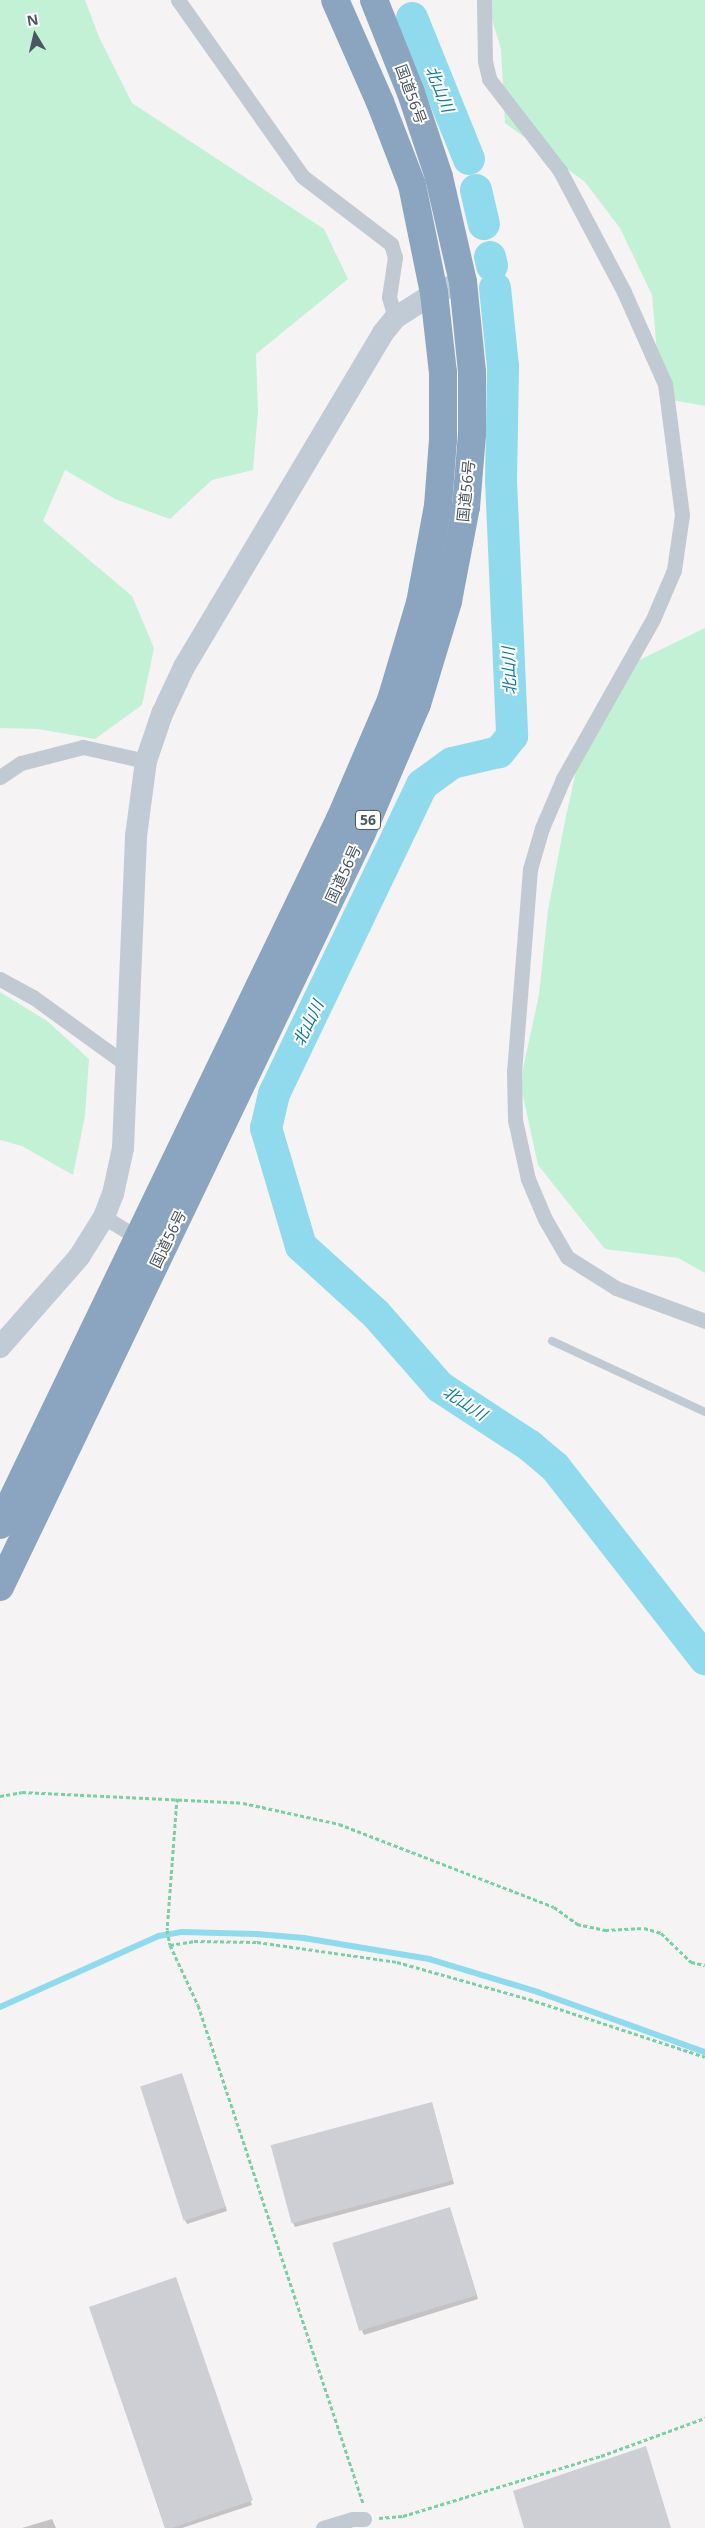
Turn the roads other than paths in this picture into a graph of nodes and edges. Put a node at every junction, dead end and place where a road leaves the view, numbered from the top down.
1 (178, 0) edge
2 (335, 0) edge
3 (374, 0) edge
4 (484, 0) edge
5 (463, 282) junction
6 (434, 293) junction
7 (395, 318) junction
8 (146, 761) junction
9 (0, 777) edge
10 (0, 979) edge
11 (127, 1065) junction
12 (104, 1217) junction
13 (136, 1239) junction
14 (164, 1248) junction
15 (705, 1321) edge
16 (3, 1339) edge
17 (552, 1342) dead end
18 (705, 1412) edge
19 (0, 1525) edge
20 (0, 1587) edge
21 (358, 2522) edge
22 (323, 2528) edge

1 - 7 street
2 - 6 highway, 国道56号 / 56
3 - 5 highway, 国道56号 / 56
4 - 15 street
5 - 6 street
5 - 14 highway, 国道56号 / 56
6 - 7 street
6 - 13 highway, 国道56号 / 56
7 - 8 street
8 - 9 street
8 - 11 street
10 - 11 street
11 - 12 street
12 - 13 street
12 - 16 street
13 - 14 street
13 - 19 highway, 国道56号 / 56
14 - 20 highway, 国道56号 / 56
17 - 18 lane
21 - 22 street

